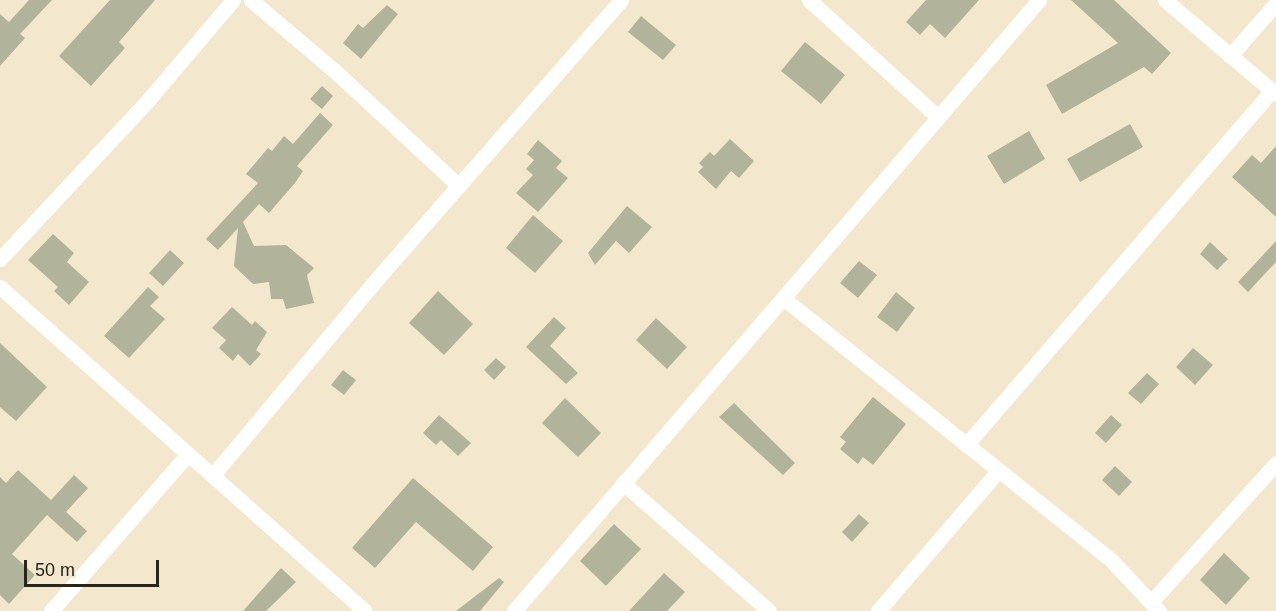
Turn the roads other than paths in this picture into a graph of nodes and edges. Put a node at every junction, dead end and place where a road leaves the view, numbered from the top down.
1 (233, 0) edge
2 (251, 0) edge
3 (621, 0) edge
4 (808, 0) edge
5 (1039, 0) edge
6 (1166, 0) edge
7 (1276, 3) edge
8 (1230, 56) junction
9 (1274, 92) edge
10 (937, 116) junction
11 (459, 186) junction
12 (0, 259) edge
13 (0, 287) edge
14 (783, 298) junction
15 (966, 445) junction
16 (188, 454) junction
17 (1276, 463) edge
18 (998, 471) junction
19 (213, 476) junction
20 (623, 483) junction
21 (1155, 606) edge
22 (51, 611) edge
23 (365, 611) edge
24 (514, 611) edge
25 (770, 611) edge
26 (878, 611) edge

1 - 12 street
2 - 11 street
3 - 11 street
4 - 10 street
5 - 10 street
6 - 8 street
7 - 8 street
8 - 9 street
9 - 15 street
10 - 14 street
11 - 19 street
13 - 16 street
14 - 15 street
14 - 20 street
15 - 18 street
16 - 19 street
16 - 22 street
17 - 21 street
18 - 21 street
18 - 26 street
19 - 23 street
20 - 24 street
20 - 25 street

